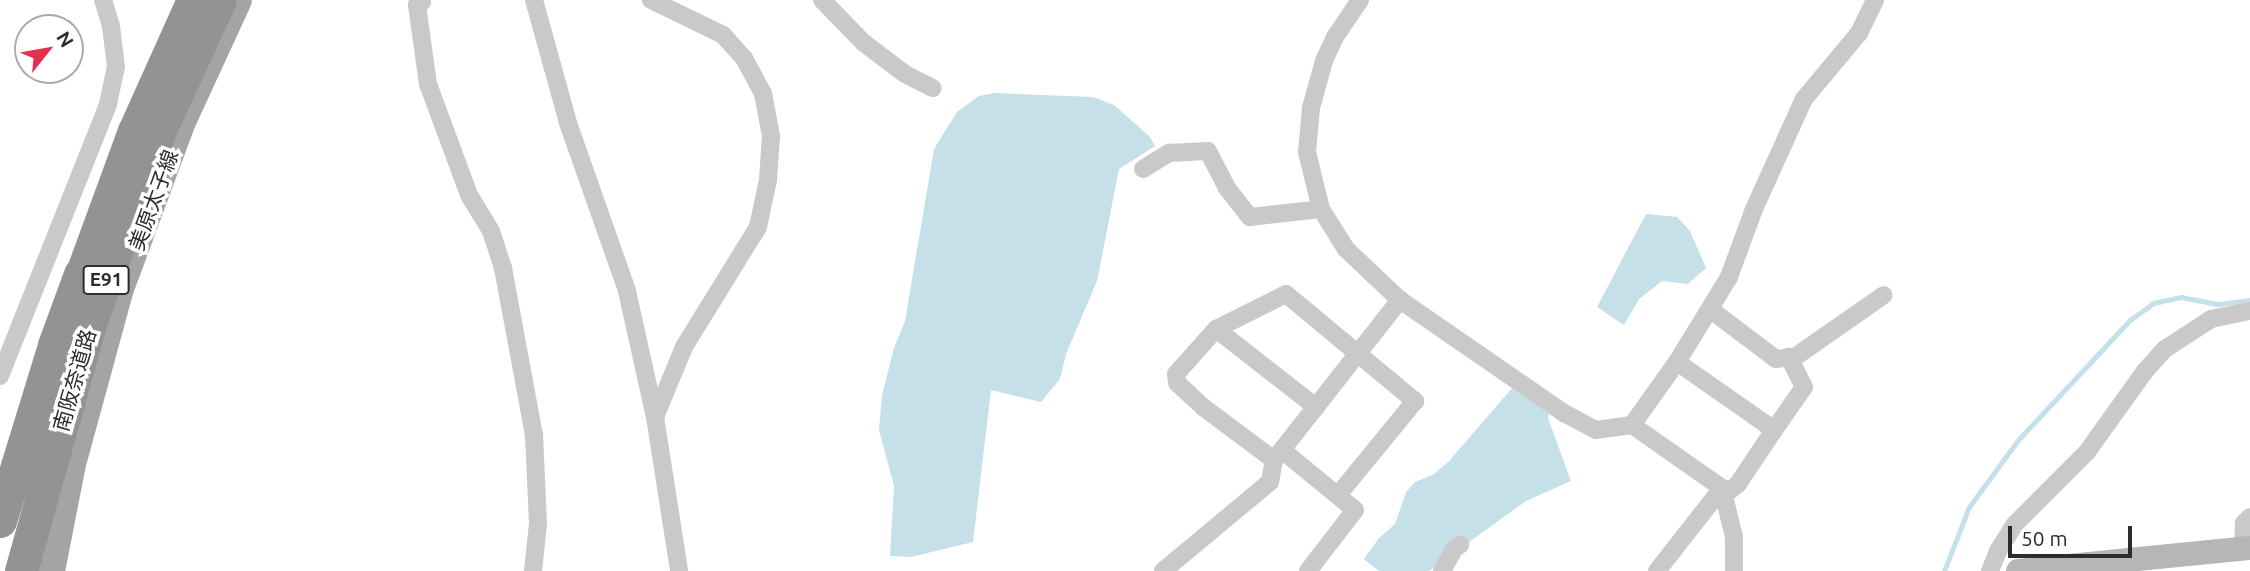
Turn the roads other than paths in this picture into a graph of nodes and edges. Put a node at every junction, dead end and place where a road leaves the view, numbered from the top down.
1 (103, 0) edge
2 (177, 0) edge
3 (193, 0) edge
4 (220, 0) edge
5 (238, 0) edge
6 (534, 0) edge
7 (651, 0) edge
8 (822, 0) edge
9 (1360, 0) edge
10 (1875, 0) edge
11 (425, 1) edge
12 (933, 88) dead end
13 (1143, 169) dead end
14 (1321, 209) junction
15 (80, 274) junction
16 (1884, 295) dead end
17 (1400, 300) junction
18 (1711, 310) junction
19 (2250, 311) edge
20 (1216, 329) junction
21 (80, 354) junction
22 (1359, 354) junction
23 (1789, 357) junction
24 (1677, 362) junction
25 (0, 376) edge
26 (1317, 407) junction
27 (654, 417) junction
28 (1632, 425) junction
29 (1774, 430) junction
30 (1278, 455) junction
31 (1723, 491) junction
32 (1339, 495) junction
33 (2250, 517) edge
34 (0, 521) edge
35 (0, 534) edge
36 (1460, 545) dead end
37 (2246, 548) edge
38 (0, 558) edge
39 (21, 571) edge
40 (37, 571) edge
41 (51, 571) edge
42 (533, 571) edge
43 (680, 571) edge
44 (1163, 571) edge
45 (1308, 571) edge
46 (1443, 571) edge
47 (1657, 571) edge
48 (1734, 571) edge
49 (1990, 571) edge
50 (2018, 571) edge

1 - 25 street
2 - 35 main road
3 - 15 highway, 南阪奈道路 / E91
4 - 21 highway, 南阪奈道路 / E91
5 - 41 main road, 美原太子線
6 - 27 street
7 - 27 street
8 - 12 street
9 - 14 street
10 - 18 street
11 - 42 street
13 - 14 street
14 - 17 street
15 - 34 highway, bridge
15 - 38 highway, 南阪奈道路 / E91, bridge
16 - 23 street
17 - 22 street
17 - 28 street
18 - 23 street
18 - 24 street
19 - 49 street
20 - 22 street
20 - 26 street
20 - 30 street
21 - 39 highway, 南阪奈道路 / E91
21 - 40 highway
22 - 26 street
22 - 32 street
23 - 29 street
24 - 28 street
24 - 29 street
26 - 30 street
27 - 43 street
28 - 31 street
29 - 31 street
30 - 32 street
30 - 44 street
31 - 47 street
31 - 48 street
32 - 45 street
33 - 37 street
36 - 46 street
37 - 50 street

